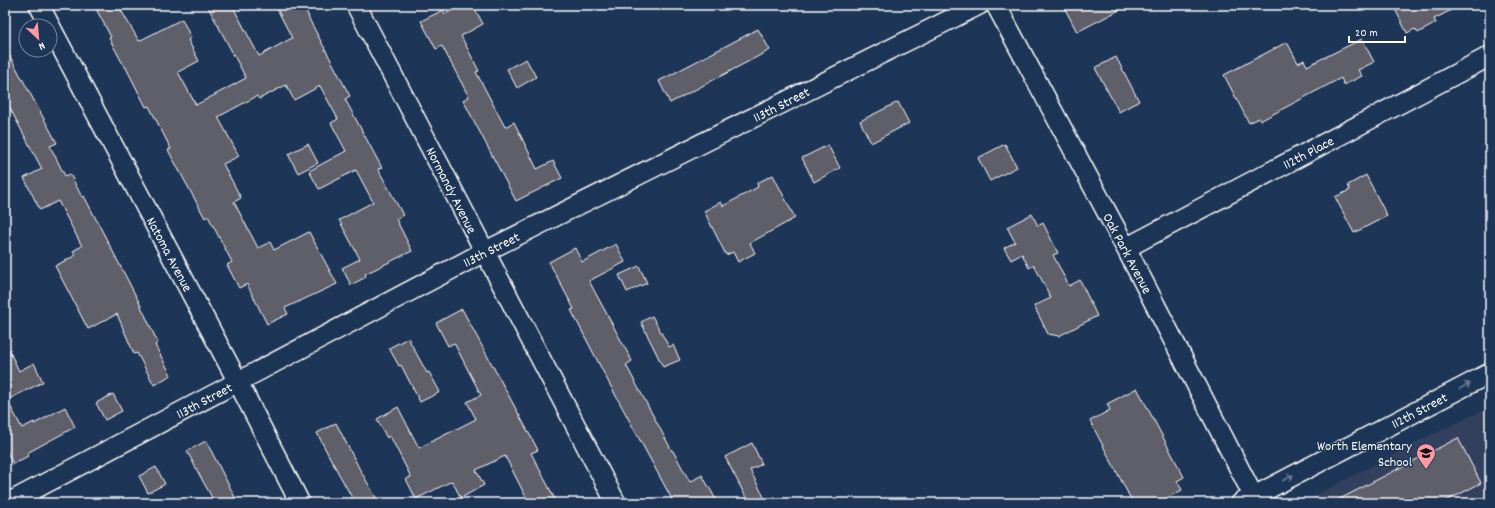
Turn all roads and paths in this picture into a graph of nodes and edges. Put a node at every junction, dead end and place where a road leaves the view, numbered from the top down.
1 (39, 5) edge
2 (356, 5) edge
3 (980, 5) edge
4 (996, 5) edge
5 (1490, 56) edge
6 (1126, 248) junction
7 (484, 252) junction
8 (1490, 373) edge
9 (238, 382) junction
10 (1251, 501) edge
11 (8, 503) edge
12 (300, 503) edge
13 (616, 503) edge

1 - 9 street, Natoma Avenue
2 - 7 street, Normandy Avenue
3 - 7 street, 113th Street
4 - 6 street, Oak Park Avenue
5 - 6 street, 112th Place
6 - 10 street, Oak Park Avenue
7 - 9 street, 113th Street
7 - 13 street, Normandy Avenue
10 -> 8 street, 112th Street
9 - 11 street, 113th Street
9 - 12 street, Natoma Avenue

